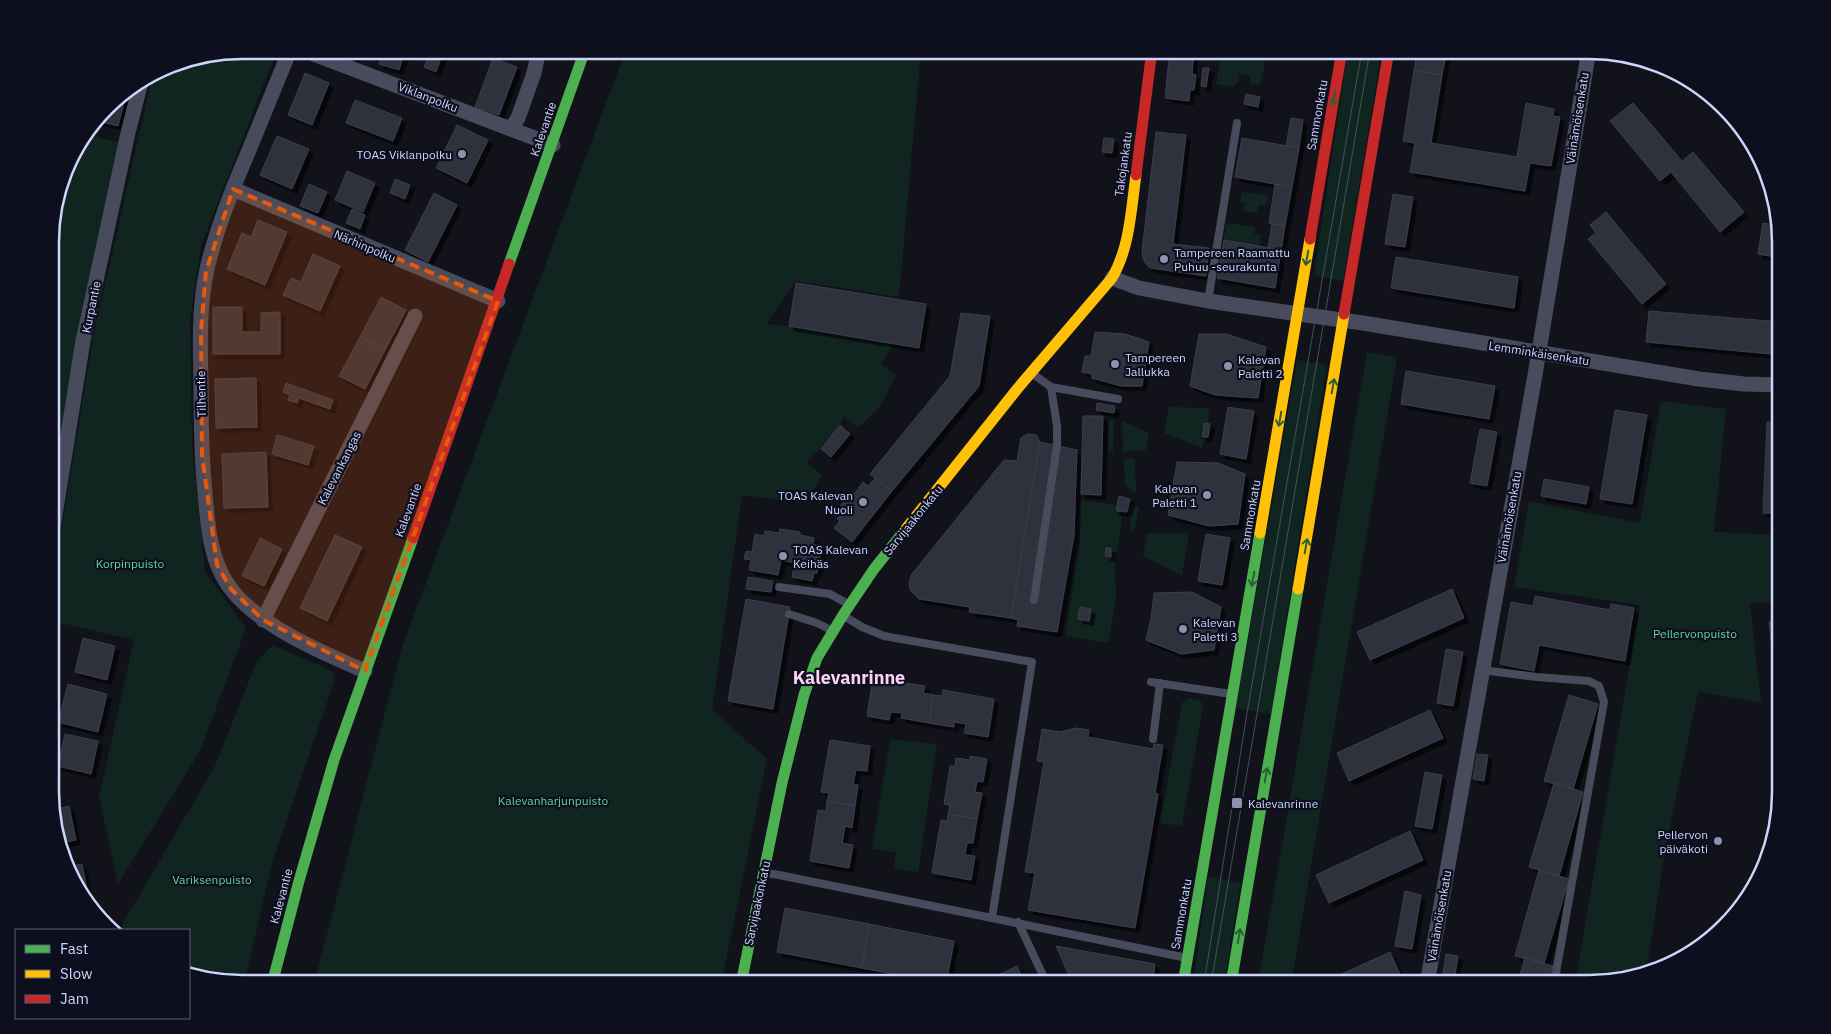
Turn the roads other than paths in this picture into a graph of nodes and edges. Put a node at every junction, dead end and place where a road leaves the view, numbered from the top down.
1 (286, 59) edge
2 (327, 59) edge
3 (537, 59) edge
4 (582, 59) edge
5 (1151, 59) edge
6 (1340, 59) edge
7 (1387, 59) edge
8 (1587, 59) edge
9 (139, 91) edge
10 (1237, 123) dead end
11 (512, 129) junction
12 (553, 145) junction
13 (233, 189) junction
14 (1112, 278) junction
15 (498, 301) junction
16 (1208, 301) junction
17 (1297, 315) junction
18 (415, 316) dead end
19 (1343, 321) junction
20 (1538, 352) junction
21 (1031, 372) junction
22 (1772, 385) edge
23 (1051, 387) junction
24 (1118, 399) dead end
25 (59, 492) edge
26 (779, 587) dead end
27 (1034, 600) dead end
28 (850, 605) junction
29 (789, 614) dead end
30 (843, 615) junction
31 (263, 620) junction
32 (833, 631) junction
33 (1482, 670) junction
34 (365, 671) junction
35 (1151, 682) dead end
36 (1160, 683) junction
37 (1232, 694) junction
38 (1153, 739) dead end
39 (763, 873) junction
40 (992, 918) junction
41 (1018, 922) junction
42 (1187, 958) junction
43 (274, 975) edge
44 (743, 975) edge
45 (1043, 975) edge
46 (1184, 975) edge
47 (1233, 975) edge
48 (1429, 975) edge
49 (1556, 975) edge

1 - 13 street, Tilhentie
2 - 11 street, Viklanpolku
3 - 11 street
4 - 12 main road, Kalevantie
5 - 14 main road, Takojankatu
6 -> 17 main road, Sammonkatu
7 - 19 main road
8 - 20 street, Väinämöisenkatu
9 - 25 street, Kurpantie
10 - 16 lane
11 - 12 street, Viklanpolku
12 - 15 main road, Kalevantie
13 - 15 street, Närhinpolku
13 - 31 street, Tilhentie
14 - 16 street
14 - 21 main road, Sarvijaakonkatu
15 - 34 main road, Kalevantie
16 - 17 street
17 - 19 street, Lemminkäisenkatu
17 -> 37 main road, Sammonkatu
18 - 31 street, Kalevankangas
19 - 20 street, Lemminkäisenkatu
47 -> 19 main road
20 - 22 street, Lemminkäisenkatu
20 - 33 street, Väinämöisenkatu
21 - 23 lane
21 - 28 main road, Sarvijaakonkatu
23 - 24 lane
23 - 27 lane
26 - 28 lane
28 - 30 main road, Sarvijaakonkatu
29 - 32 lane
30 - 32 main road, Sarvijaakonkatu
30 - 40 lane
31 - 34 street, Tilhentie
32 - 39 main road, Sarvijaakonkatu
33 - 48 street, Väinämöisenkatu
33 - 49 lane
34 - 43 main road, Kalevantie
35 - 36 lane
36 - 37 lane
36 - 38 lane
37 - 42 main road, Sammonkatu
39 - 40 lane
39 - 44 main road, Sarvijaakonkatu
40 - 41 lane
41 - 42 lane
41 - 45 lane
42 - 46 main road, Sammonkatu

